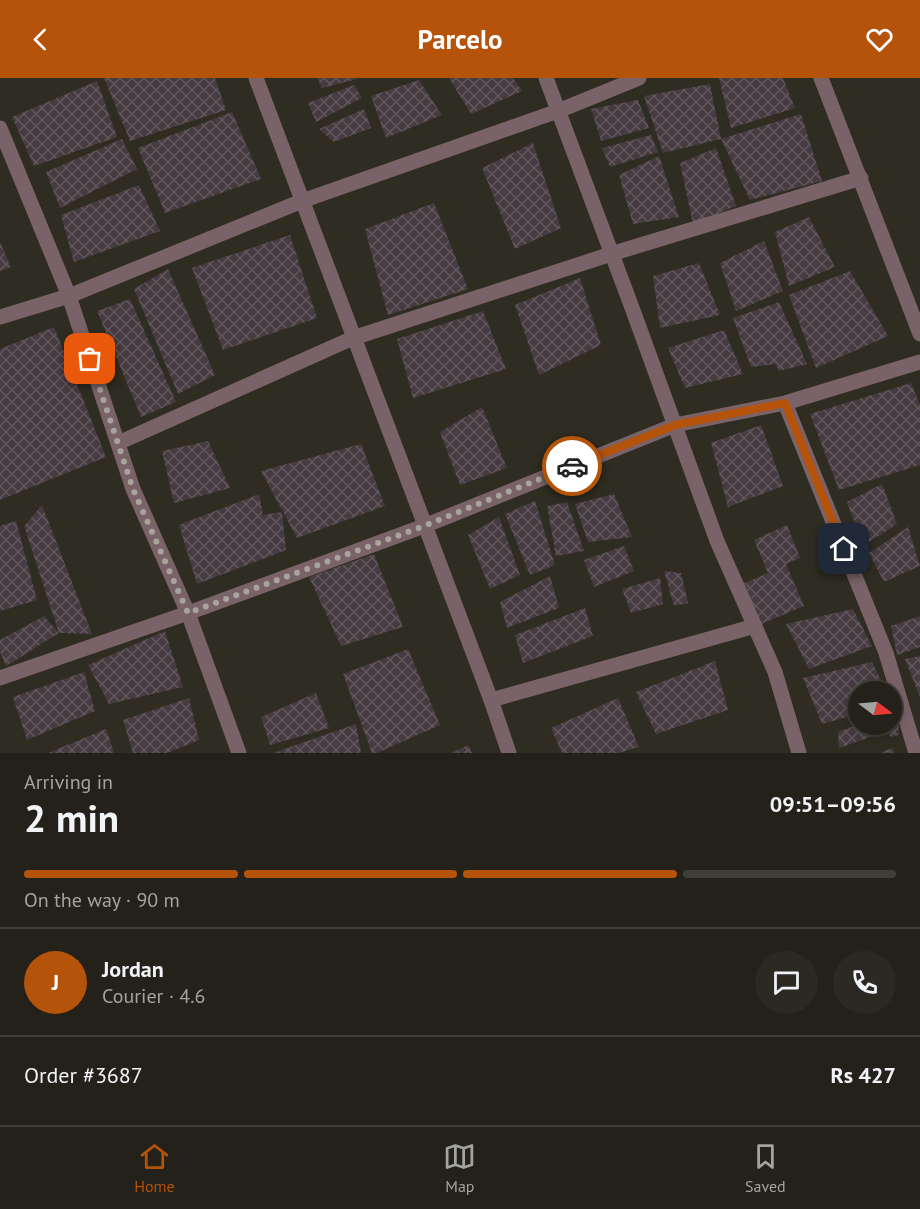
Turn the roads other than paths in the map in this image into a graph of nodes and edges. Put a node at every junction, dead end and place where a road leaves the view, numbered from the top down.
1 (256, 78) edge
2 (546, 78) edge
3 (639, 78) edge
4 (821, 78) edge
5 (558, 111) junction
6 (0, 128) edge
7 (861, 178) junction
8 (302, 201) junction
9 (611, 254) junction
10 (69, 296) junction
11 (0, 317) edge
12 (920, 334) edge
13 (353, 338) junction
14 (920, 362) edge
15 (785, 403) junction
16 (675, 425) junction
17 (118, 443) junction
18 (424, 526) junction
19 (188, 613) junction
20 (755, 626) junction
21 (0, 678) edge
22 (491, 700) junction
23 (238, 753) edge
24 (509, 753) edge
25 (799, 753) edge
26 (916, 753) edge

1 - 8 street
2 - 5 street
3 - 5 street
4 - 7 street
5 - 8 street
5 - 9 street
6 - 10 street
7 - 9 street
7 - 12 street
8 - 10 street
8 - 13 street
9 - 13 street
9 - 16 street
10 - 11 street
10 - 17 street
13 - 17 street
13 - 18 street
14 - 15 street
15 - 16 street
15 - 26 street
16 - 18 street
16 - 20 street
17 - 19 street
18 - 19 street
18 - 22 street
19 - 21 street
19 - 23 street
20 - 22 street
20 - 25 street
22 - 24 street

